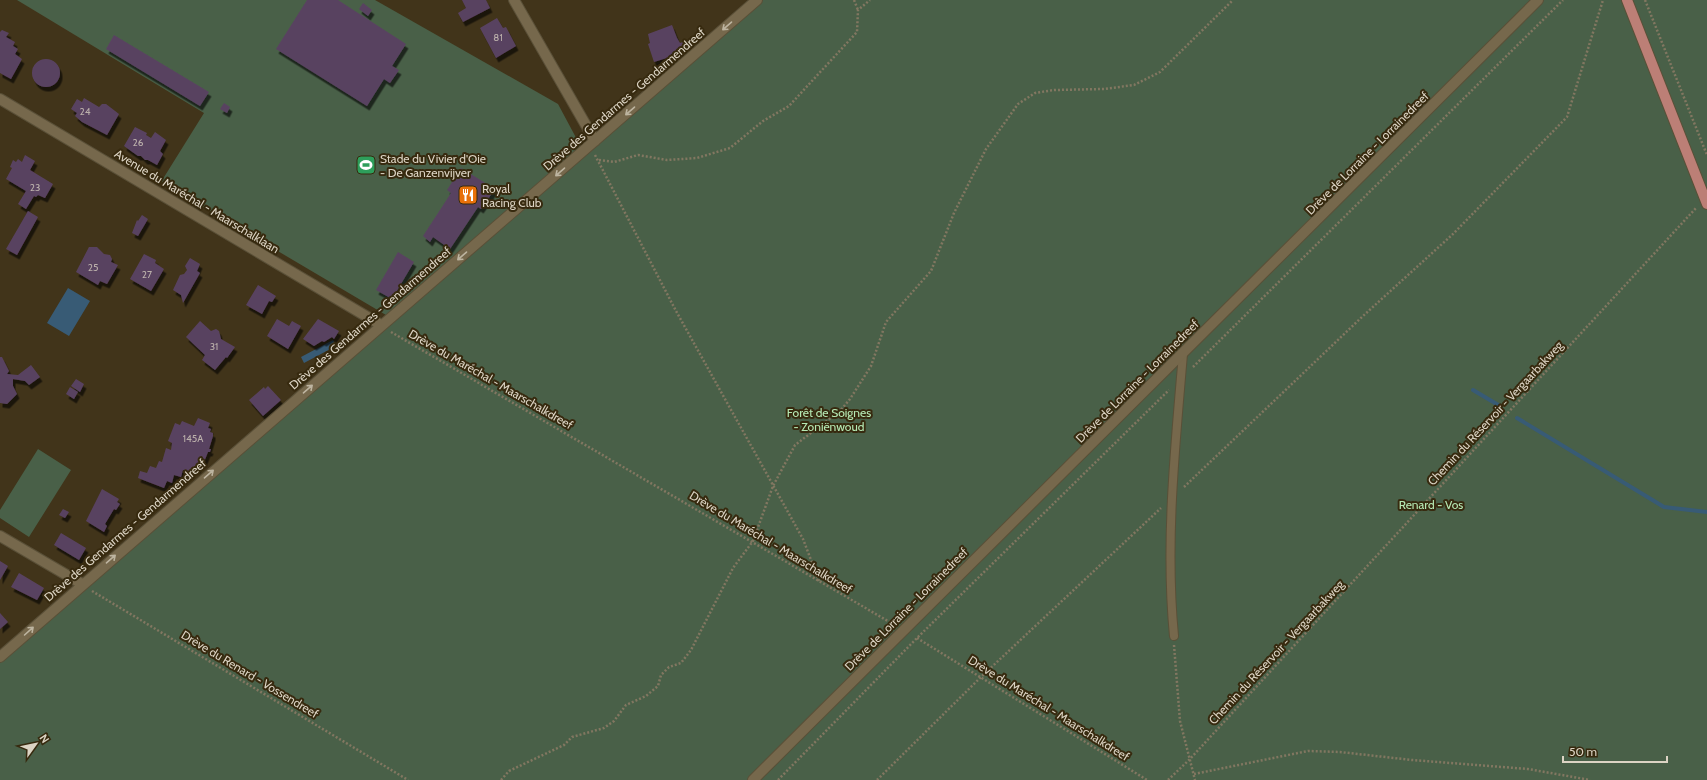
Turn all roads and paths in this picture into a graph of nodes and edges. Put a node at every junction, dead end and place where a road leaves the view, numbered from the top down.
1 (514, 0) edge
2 (757, 0) edge
3 (854, 0) edge
4 (870, 0) edge
5 (1233, 0) edge
6 (1538, 0) edge
7 (1603, 0) edge
8 (1627, 0) edge
9 (1645, 0) edge
10 (858, 10) junction
11 (0, 99) edge
12 (593, 144) junction
13 (1707, 155) edge
14 (598, 160) junction
15 (1706, 201) edge
16 (381, 326) junction
17 (1183, 354) junction
18 (773, 486) junction
19 (1172, 498) junction
20 (0, 536) edge
21 (753, 541) junction
22 (819, 581) junction
23 (82, 584) junction
24 (903, 630) junction
25 (1174, 636) joint
26 (0, 657) edge
27 (981, 677) junction
28 (1190, 759) junction
29 (1194, 774) junction
30 (408, 780) edge
31 (501, 780) edge
32 (753, 780) edge
33 (877, 780) edge
34 (1147, 780) edge
35 (1168, 780) edge
36 (1195, 780) edge
37 (1590, 780) edge

1 - 12 street
2 -> 12 street, Drève des Gendarmes - Gendarmendreef
3 - 10 path
4 - 10 path
5 - 18 path
6 - 17 street, Drève de Lorraine - Lorrainedreef
7 - 19 path
8 - 15 main road
9 - 13 path
10 - 14 path
11 - 16 street, Avenue du Maréchal - Maarschalklaan
12 - 14 path
12 -> 16 street, Drève des Gendarmes - Gendarmendreef
14 - 18 path
15 - 28 path, Chemin du Réservoir - Vergaarbakweg
16 - 21 path, Drève du Maréchal - Maarschalkdreef
23 -> 16 street, Drève des Gendarmes - Gendarmendreef
17 - 19 lane
17 - 24 street, Drève de Lorraine - Lorrainedreef
18 - 21 path
18 - 22 path
19 - 25 lane
19 - 27 path
20 - 23 street
21 - 22 path, Drève du Maréchal - Maarschalkdreef
21 - 31 path
22 - 24 path, Drève du Maréchal - Maarschalkdreef
26 -> 23 street, Drève des Gendarmes - Gendarmendreef
23 - 30 path, Drève du Renard - Vossendreef
24 - 27 path, Drève du Maréchal - Maarschalkdreef
24 - 32 street, Drève de Lorraine - Lorrainedreef
25 - 28 path
27 - 33 path
27 - 34 path, Drève du Maréchal - Maarschalkdreef
28 - 29 path
28 - 35 path, Chemin du Réservoir - Vergaarbakweg
29 - 36 path
29 - 37 path

